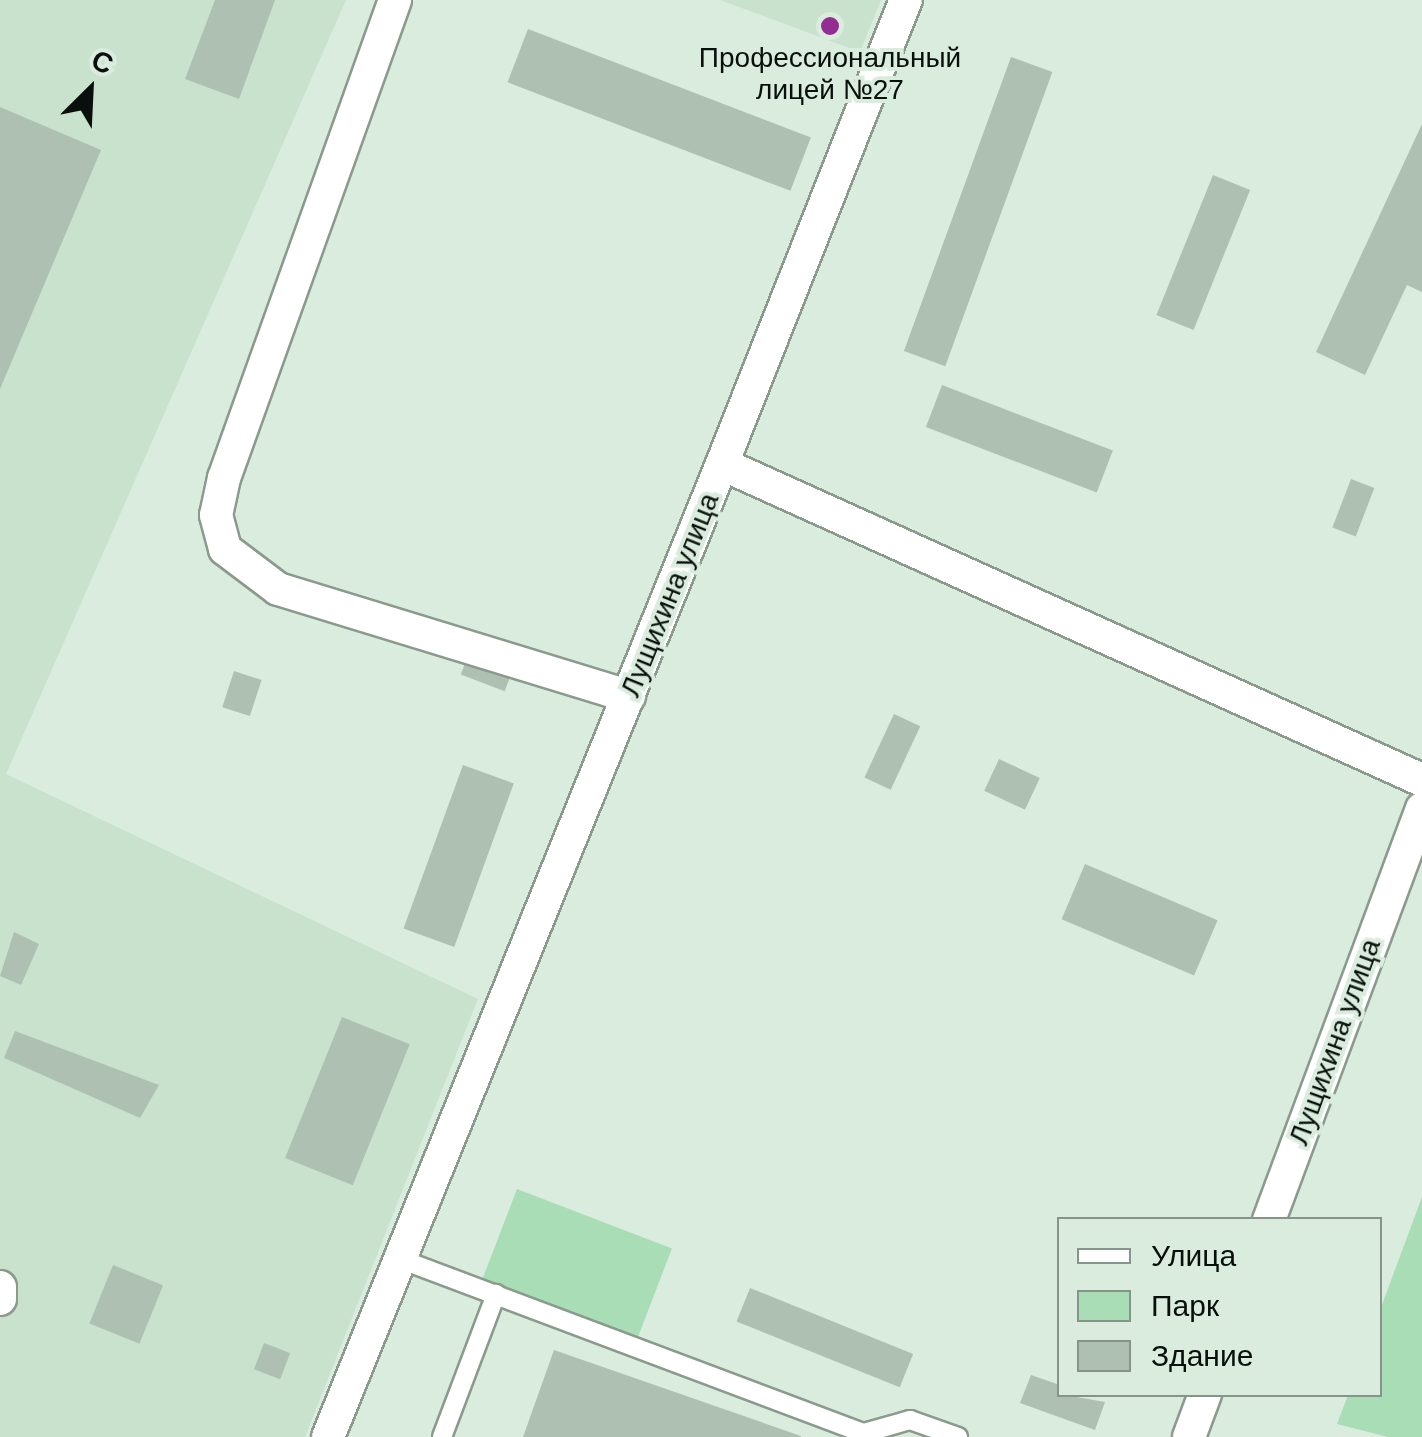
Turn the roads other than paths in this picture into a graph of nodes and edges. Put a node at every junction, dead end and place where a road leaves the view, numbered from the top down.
1 (395, 0) edge
2 (906, 0) edge
3 (722, 464) junction
4 (629, 696) junction
5 (1422, 780) edge
6 (1422, 808) edge
7 (1271, 1217) edge
8 (400, 1258) junction
9 (0, 1288) edge
10 (496, 1294) junction
11 (0, 1299) edge
12 (1203, 1397) edge
13 (328, 1437) edge
14 (442, 1437) edge
15 (958, 1437) edge
16 (1189, 1437) edge

1 - 4 street
2 - 3 street
3 - 4 street, Лущихина улица
3 - 5 street, Лущихина улица
4 - 8 street, Лущихина улица
6 - 7 street, Лущихина улица
8 - 10 lane
8 - 13 street, Лущихина улица
9 - 11 street
10 - 14 lane
10 - 15 lane
12 - 16 street

